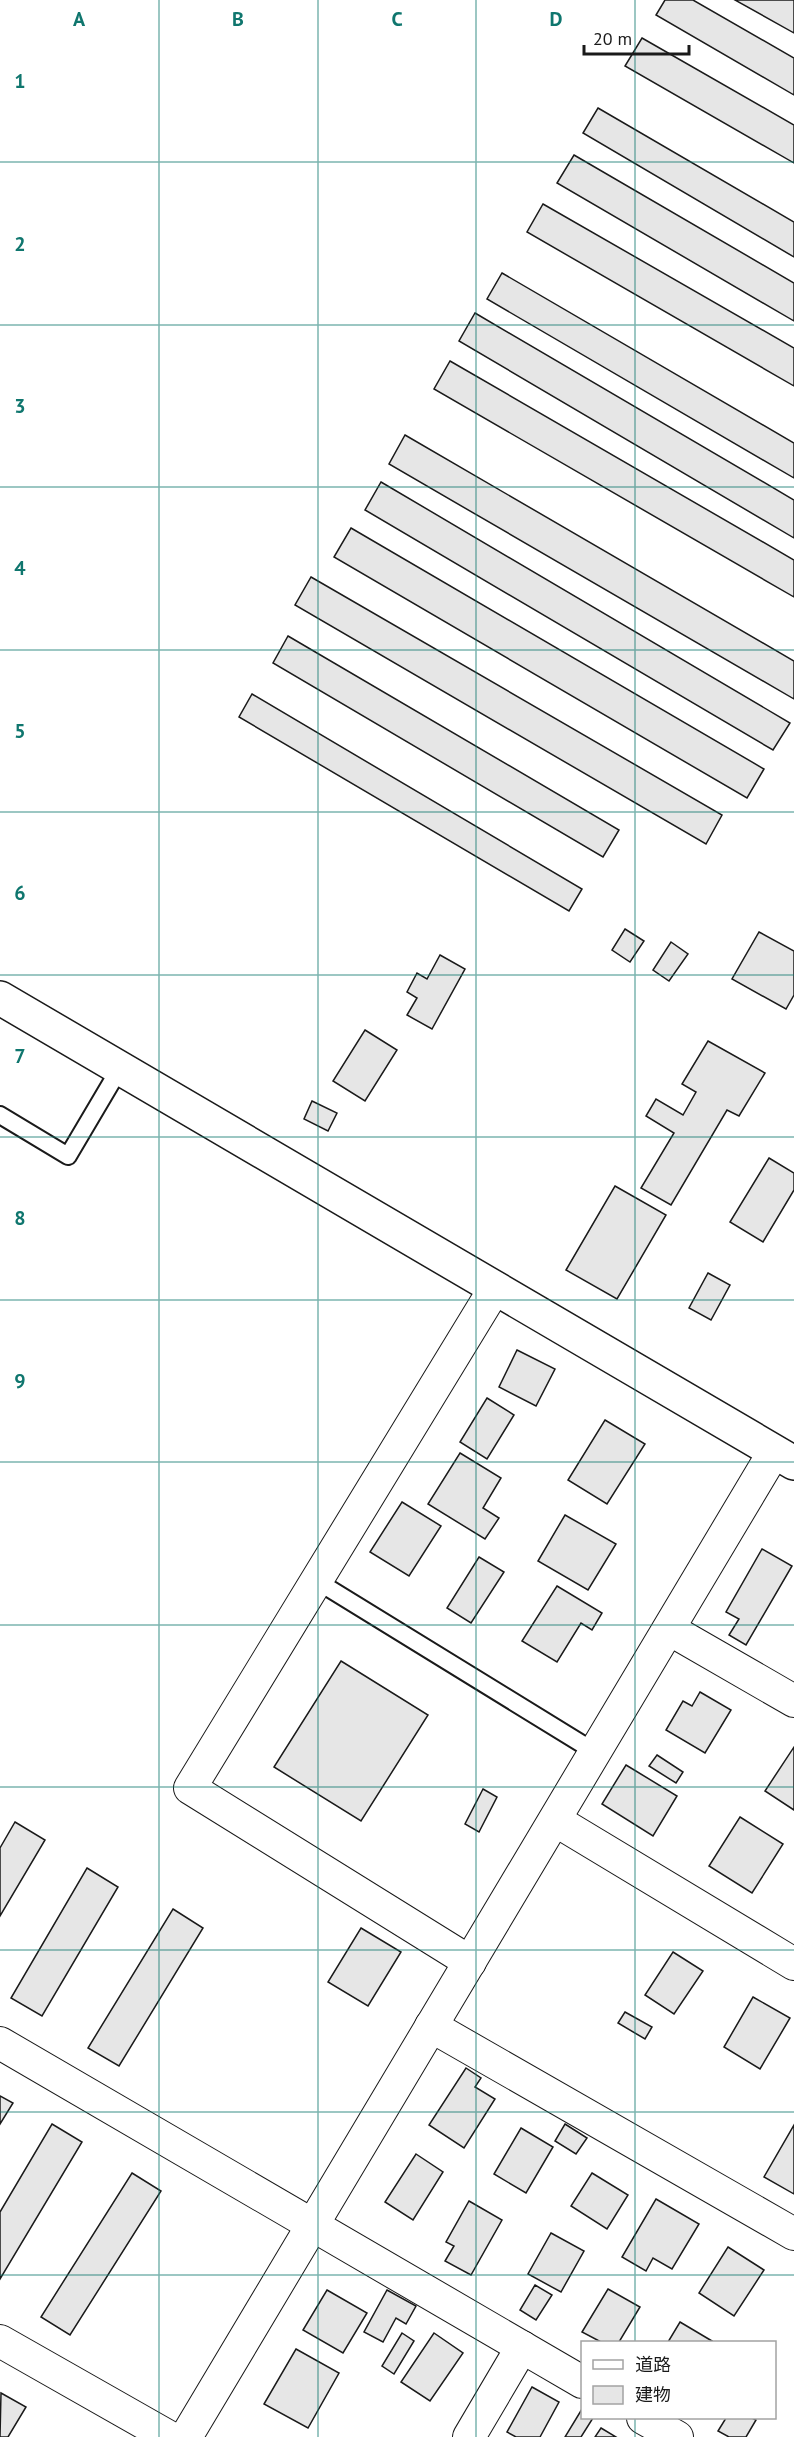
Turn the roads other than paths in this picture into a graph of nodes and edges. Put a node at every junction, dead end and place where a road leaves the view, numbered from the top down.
1 (0, 998) edge
2 (120, 1068) junction
3 (0, 1115) edge
4 (495, 1288) junction
5 (784, 1458) edge
6 (317, 1581) junction
7 (669, 1629) junction
8 (794, 1701) edge
9 (595, 1752) junction
10 (555, 1820) junction
11 (470, 1962) junction
12 (794, 1964) edge
13 (432, 2026) junction
14 (0, 2043) edge
15 (312, 2225) junction
16 (794, 2234) edge
17 (0, 2341) edge
18 (522, 2347) junction
19 (581, 2381) edge
20 (645, 2419) edge
21 (169, 2437) edge
22 (186, 2437) edge
23 (470, 2437) edge
24 (676, 2437) edge

1 - 2 street
2 - 3 lane
2 - 4 street
4 - 5 street
4 - 6 street
5 - 7 street
6 - 9 lane
6 - 11 street
7 - 8 street
7 - 9 street
9 - 10 street
10 - 11 street
10 - 12 street
11 - 13 street
13 - 15 street
13 - 16 street
14 - 15 street
15 - 18 street
15 - 22 street
17 - 21 street
18 - 19 street
18 - 23 street
20 - 24 street

